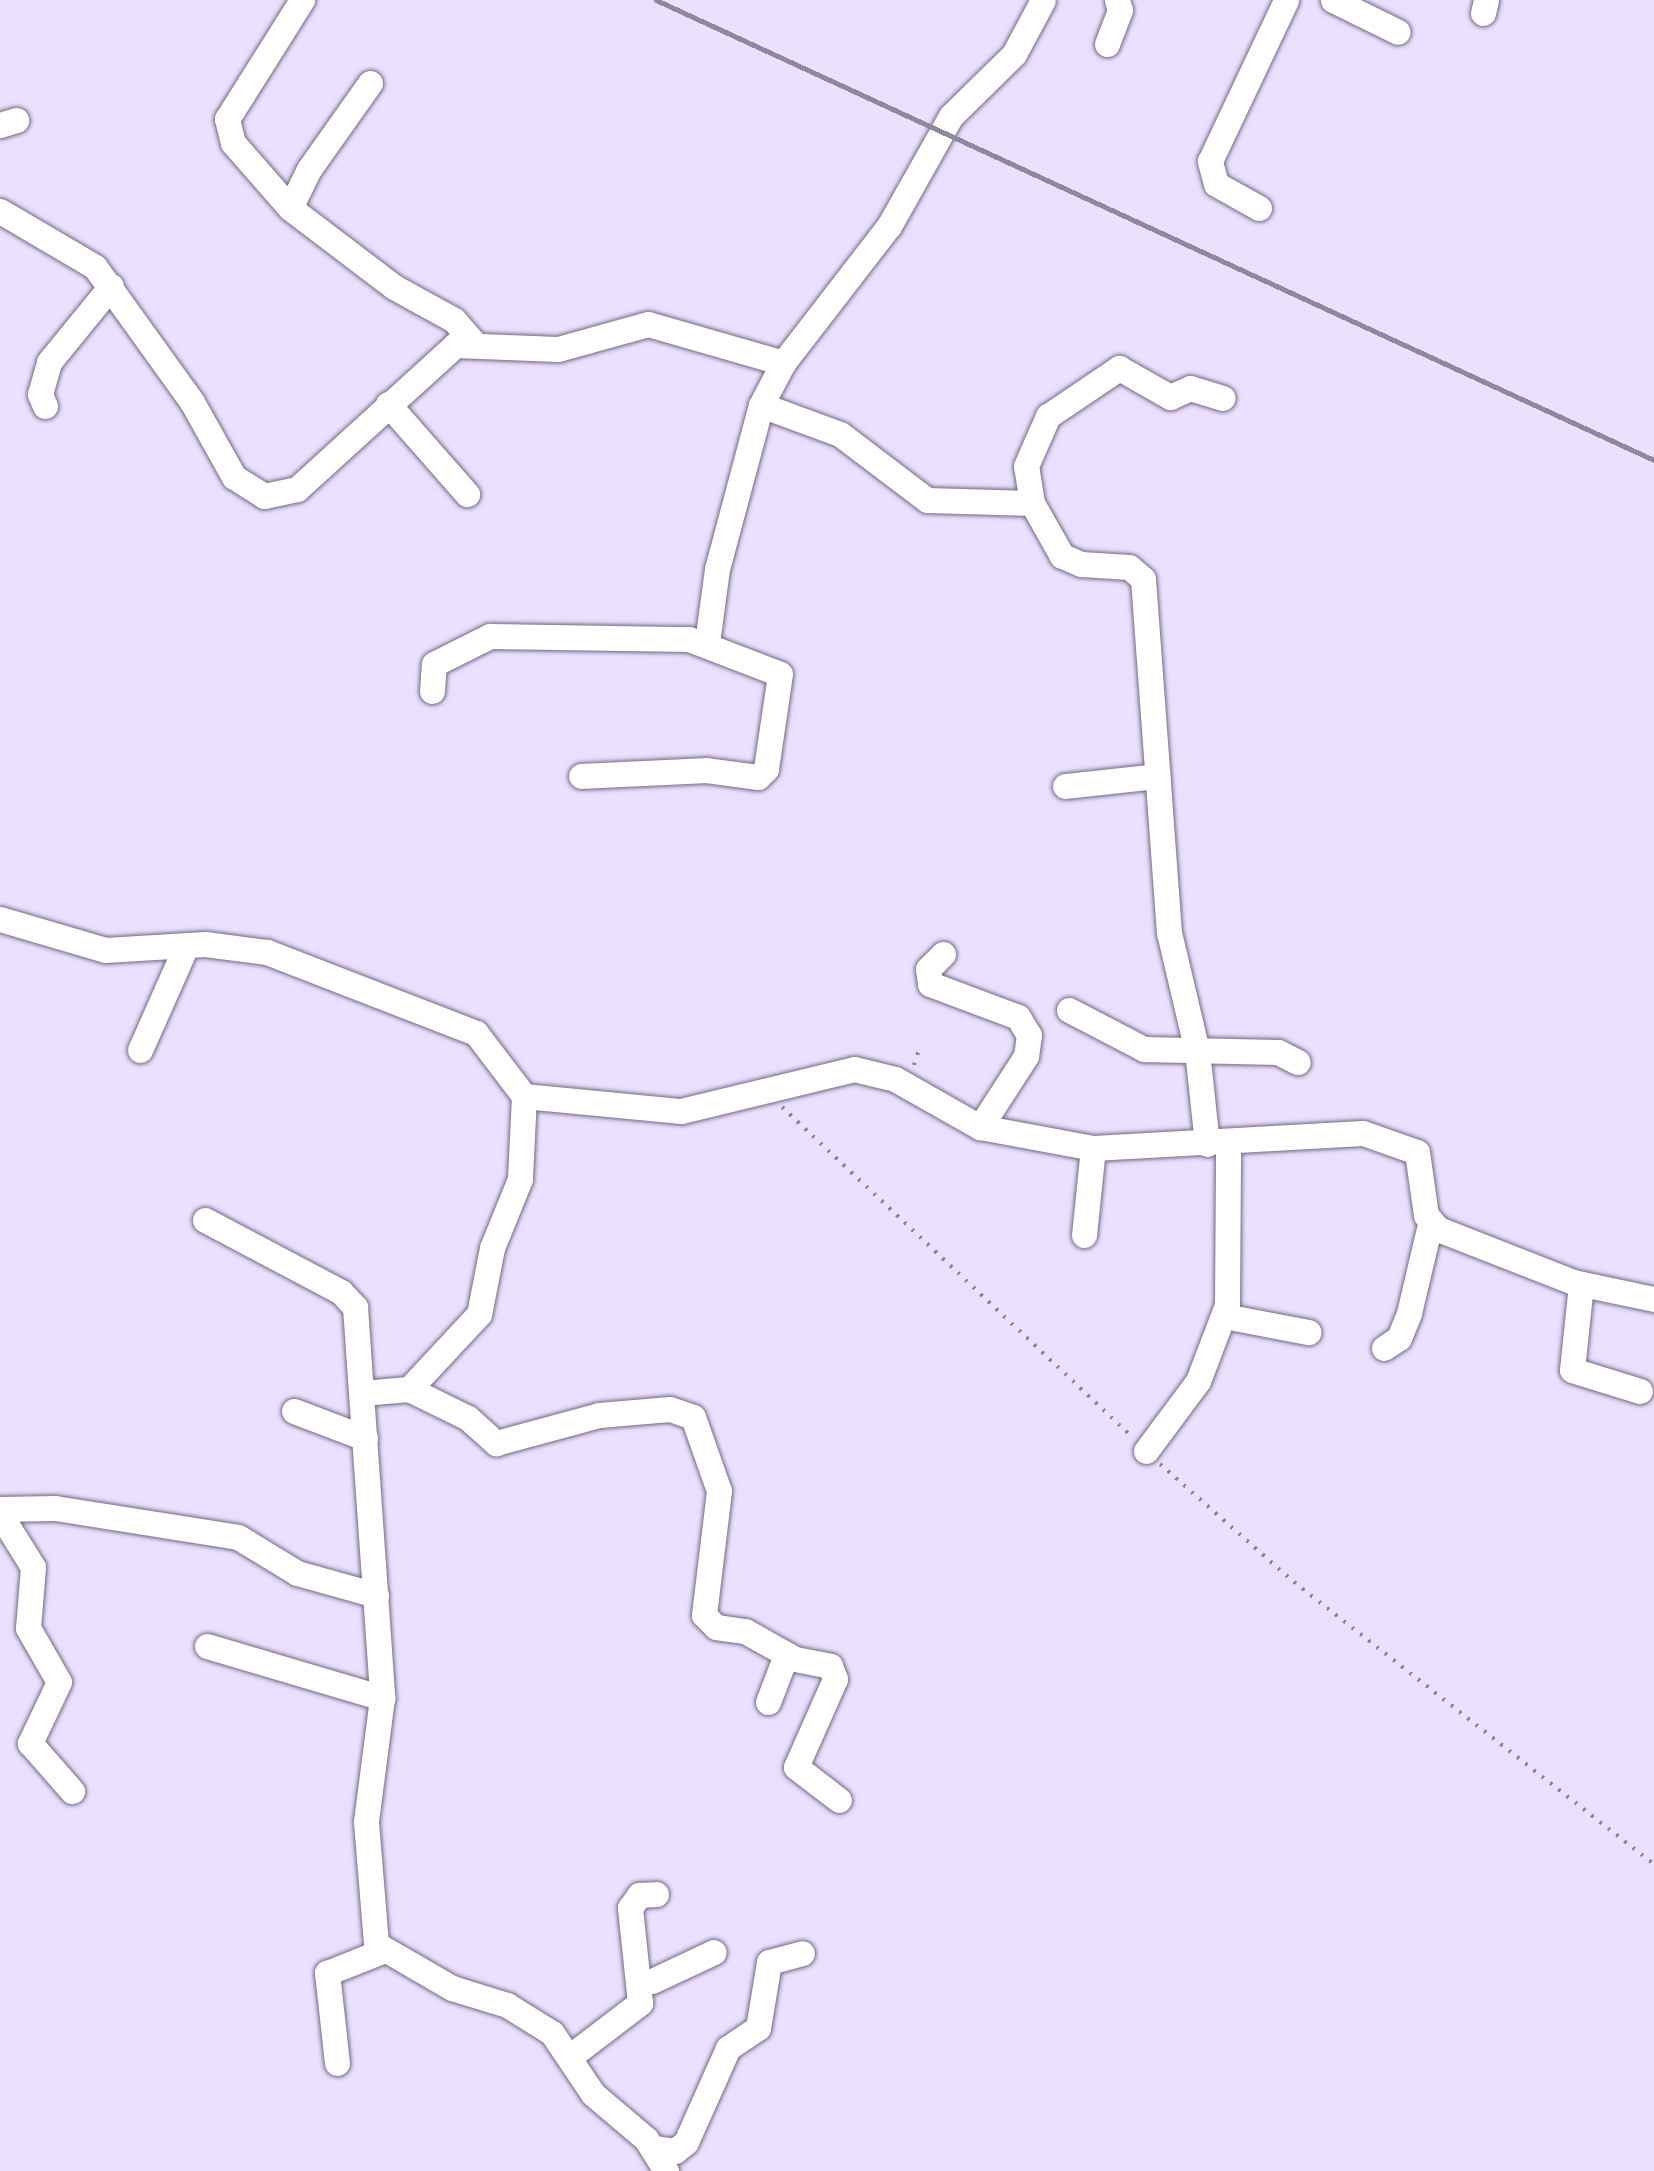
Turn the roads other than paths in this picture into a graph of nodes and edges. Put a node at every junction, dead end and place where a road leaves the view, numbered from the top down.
1 (302, 0) edge
2 (1043, 0) edge
3 (1116, 0) edge
4 (1286, 0) edge
5 (1332, 0) edge
6 (1398, 32) dead end
7 (1107, 44) dead end
8 (370, 83) dead end
9 (290, 208) junction
10 (1259, 208) dead end
11 (4, 222) edge
12 (111, 286) junction
13 (472, 342) junction
14 (783, 363) junction
15 (1222, 398) dead end
16 (388, 404) junction
17 (761, 405) junction
18 (45, 406) dead end
19 (467, 494) dead end
20 (1032, 503) junction
21 (707, 642) junction
22 (432, 691) dead end
23 (581, 776) dead end
24 (1157, 776) junction
25 (1065, 786) dead end
26 (0, 920) edge
27 (186, 946) junction
28 (943, 954) dead end
29 (1069, 1010) dead end
30 (140, 1050) dead end
31 (1197, 1051) junction
32 (1298, 1062) dead end
33 (524, 1096) junction
34 (980, 1127) junction
35 (1218, 1144) junction
36 (1093, 1148) junction
37 (205, 1220) dead end
38 (1430, 1224) junction
39 (1084, 1235) dead end
40 (1581, 1284) junction
41 (1654, 1299) edge
42 (1224, 1316) junction
43 (1308, 1332) dead end
44 (1384, 1348) dead end
45 (409, 1389) junction
46 (1640, 1391) dead end
47 (362, 1393) junction
48 (294, 1411) dead end
49 (365, 1438) junction
50 (1146, 1451) road end
51 (0, 1511) edge
52 (376, 1595) junction
53 (206, 1646) dead end
54 (786, 1655) junction
55 (382, 1698) junction
56 (768, 1702) dead end
57 (72, 1791) dead end
58 (839, 1800) dead end
59 (656, 1894) dead end
60 (382, 1951) junction
61 (714, 1952) dead end
62 (802, 1953) dead end
63 (645, 1984) junction
64 (572, 2055) junction
65 (337, 2063) dead end
66 (660, 2160) edge

1 - 9 street
2 - 14 street
3 - 7 street
4 - 10 street
5 - 6 street
8 - 9 street
9 - 13 street
11 - 12 street
12 - 16 street
12 - 18 street
13 - 14 street
13 - 16 street
14 - 17 street
15 - 20 street
16 - 19 street
17 - 20 street
17 - 21 street
20 - 24 street
21 - 22 street
21 - 23 street
24 - 25 street
24 - 31 street
26 - 27 street
27 - 30 street
27 - 33 street
28 - 34 street
29 - 31 street
31 - 32 street
31 - 35 street
33 - 34 street
33 - 45 street
34 - 36 street
35 - 36 street
35 - 38 street
35 - 42 street
36 - 39 street
37 - 47 street
38 - 40 street
38 - 44 street
40 - 41 street
40 - 46 street
42 - 43 street
42 - 50 street
45 - 47 street
45 - 54 street
47 - 49 street
48 - 49 street
49 - 52 street
51 - 52 street
51 - 57 street
52 - 55 street
53 - 55 street
54 - 56 street
54 - 58 street
55 - 60 street
59 - 63 street
60 - 64 street
60 - 65 street
61 - 63 street
62 - 66 street
63 - 64 street
64 - 66 street

